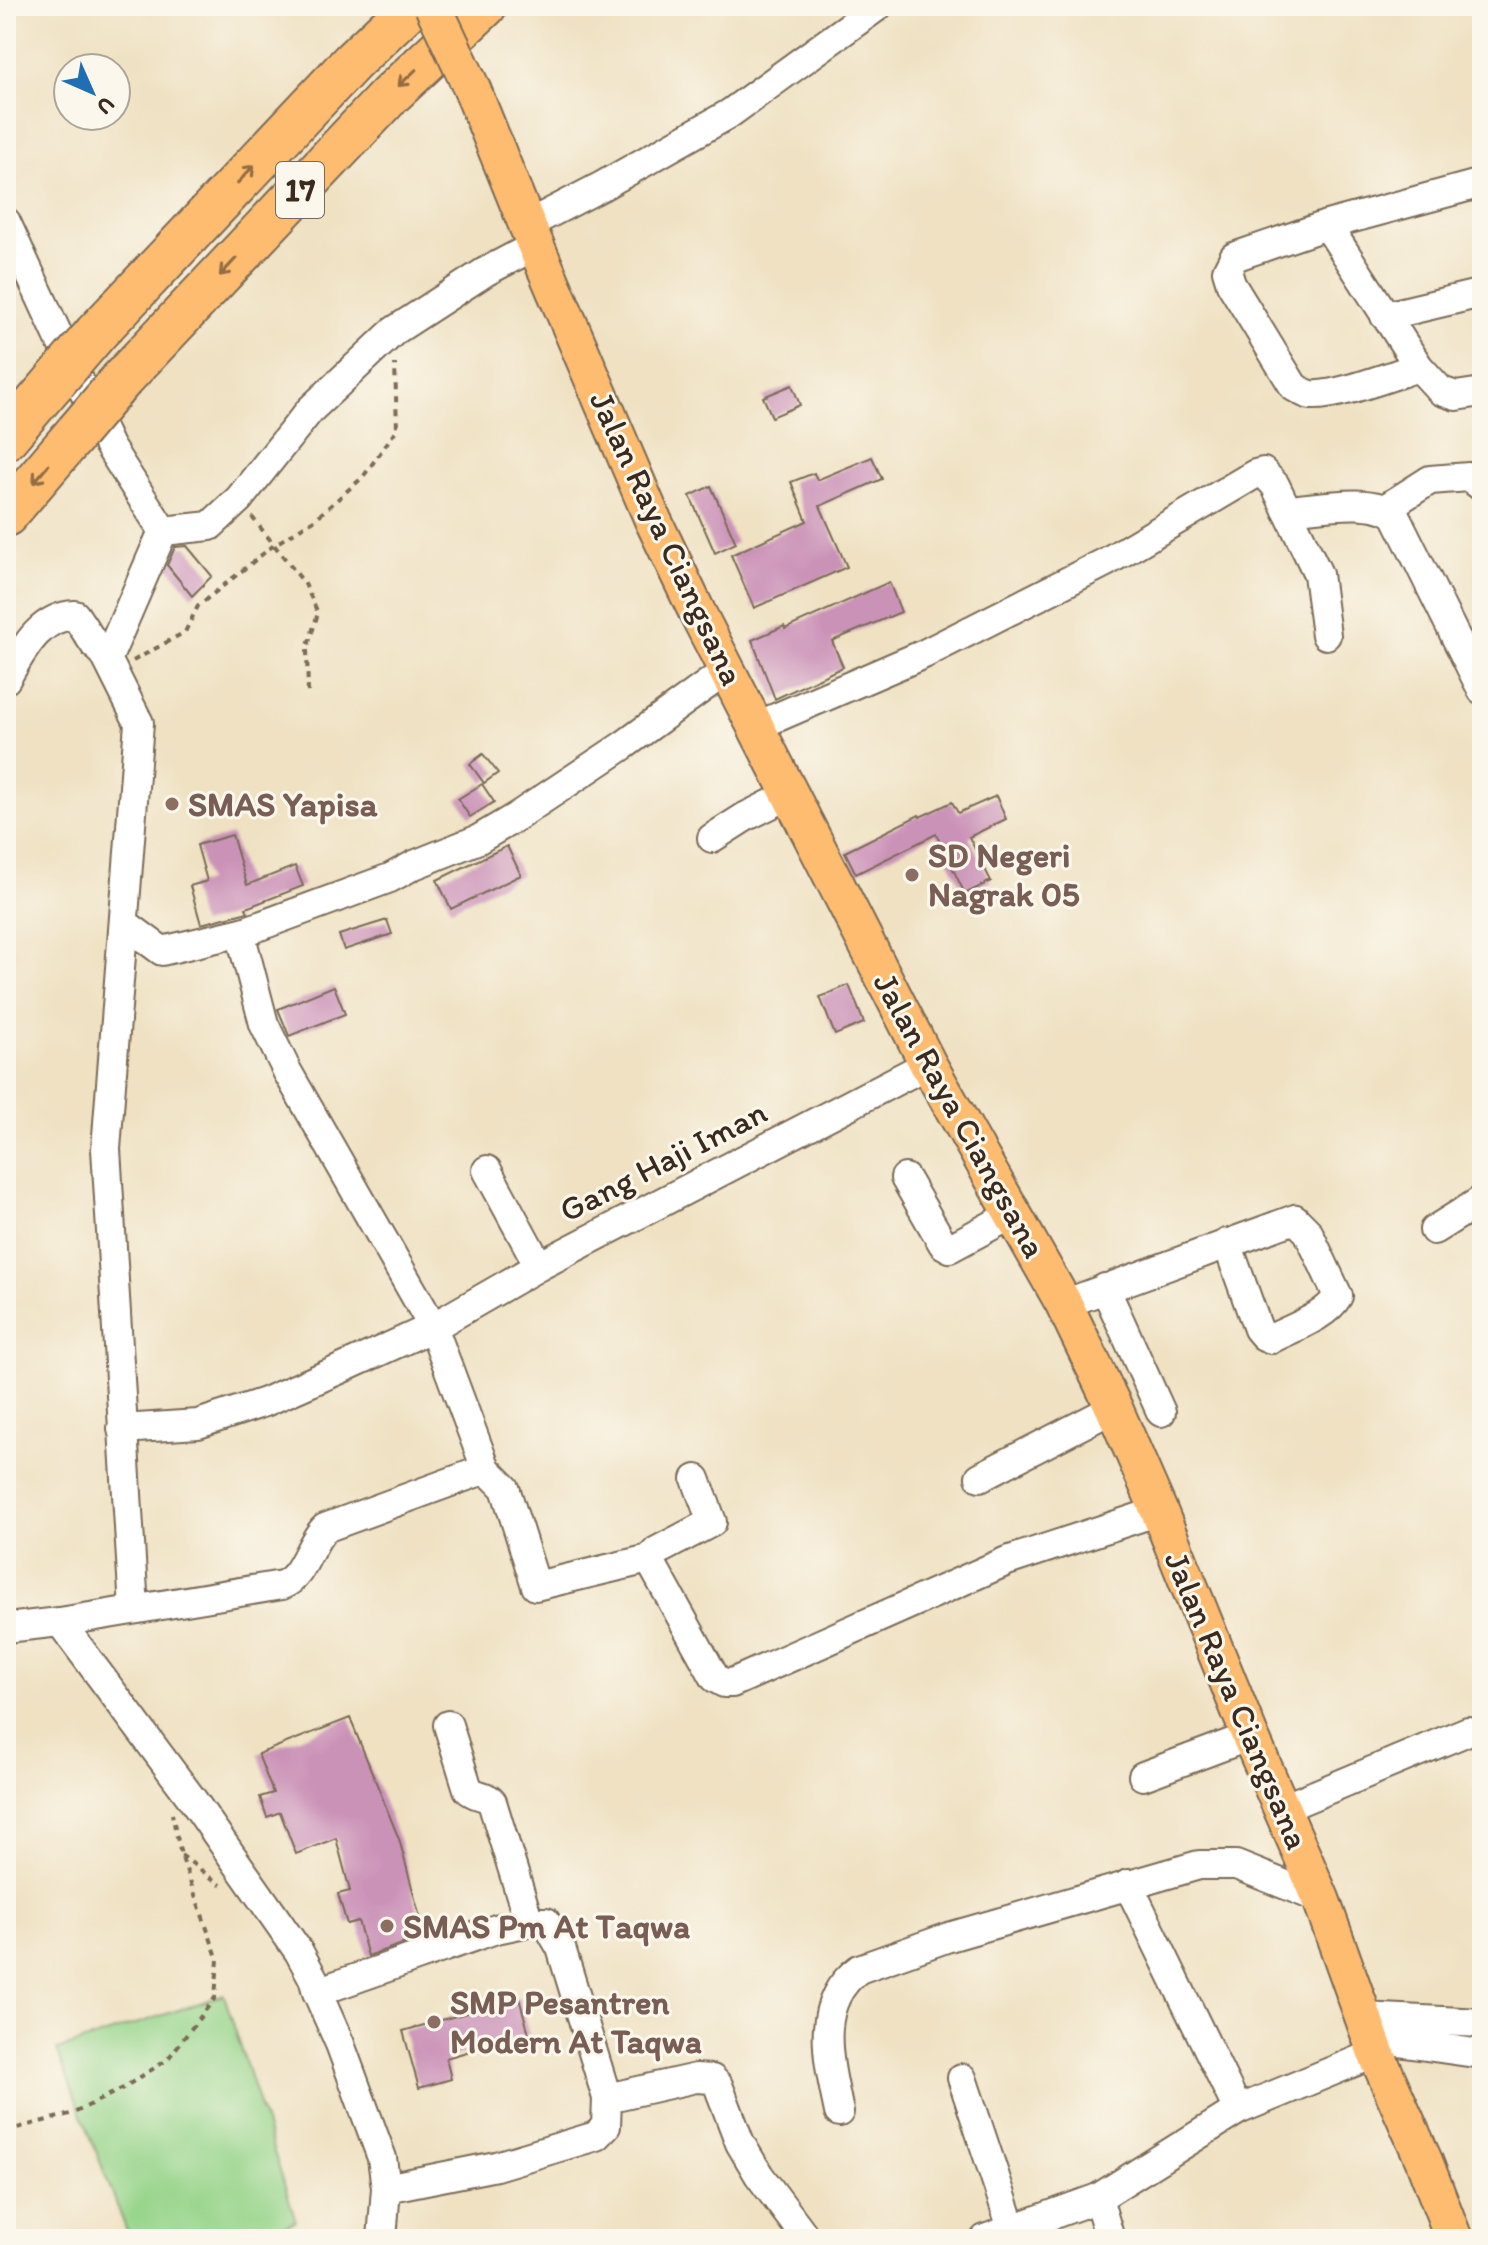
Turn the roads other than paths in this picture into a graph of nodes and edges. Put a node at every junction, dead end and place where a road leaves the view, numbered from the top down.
1 (411, 6) edge
2 (433, 6) edge
3 (485, 6) edge
4 (878, 6) edge
5 (1482, 183) edge
6 (6, 222) edge
7 (1327, 225) junction
8 (531, 235) junction
9 (1482, 293) edge
10 (1385, 316) junction
11 (1419, 367) junction
12 (1482, 392) edge
13 (6, 438) edge
14 (1482, 487) edge
15 (1386, 508) junction
16 (1287, 510) junction
17 (6, 515) edge
18 (163, 531) junction
19 (1326, 635) dead end
20 (108, 662) junction
21 (727, 670) junction
22 (6, 679) edge
23 (1482, 690) edge
24 (757, 726) junction
25 (791, 794) junction
26 (712, 838) dead end
27 (124, 923) junction
28 (246, 931) junction
29 (928, 1064) junction
30 (487, 1170) dead end
31 (905, 1178) dead end
32 (1482, 1200) edge
33 (1013, 1214) junction
34 (1434, 1230) dead end
35 (1227, 1243) dead end
36 (539, 1266) junction
37 (1105, 1288) junction
38 (1064, 1304) junction
39 (433, 1327) junction
40 (1114, 1408) junction
41 (1161, 1412) dead end
42 (122, 1429) junction
43 (486, 1469) junction
44 (980, 1477) dead end
45 (696, 1479) dead end
46 (1159, 1511) junction
47 (649, 1559) junction
48 (134, 1609) junction
49 (60, 1622) junction
50 (6, 1628) edge
51 (448, 1725) dead end
52 (1468, 1731) dead end
53 (1250, 1736) junction
54 (1143, 1776) dead end
55 (1281, 1809) junction
56 (1128, 1884) junction
57 (1321, 1899) junction
58 (529, 1922) junction
59 (317, 1992) junction
60 (1482, 2023) edge
61 (1369, 2036) junction
62 (1482, 2054) edge
63 (962, 2078) dead end
64 (607, 2098) junction
65 (1238, 2110) junction
66 (839, 2112) dead end
67 (386, 2188) junction
68 (1098, 2198) junction
69 (1013, 2231) junction
70 (382, 2239) edge
71 (807, 2239) edge
72 (985, 2239) edge
73 (1110, 2239) edge
74 (1454, 2239) edge

13 -> 1 highway, 17, bridge
2 - 8 main road, Jalan Raya Ciangsana, bridge
3 -> 17 highway, 17, bridge
4 - 8 street
5 - 7 street
6 - 18 street
7 - 10 street
7 - 11 street
8 - 18 street
8 - 21 main road, Jalan Raya Ciangsana
9 - 10 street
10 - 11 street
11 - 12 street
14 - 15 street
15 - 16 street
15 - 23 street
16 - 19 street
16 - 24 street
18 - 20 street
20 - 22 street
20 - 27 street
21 - 24 main road, Jalan Raya Ciangsana
21 - 28 street
24 - 25 main road, Jalan Raya Ciangsana
25 - 26 street
25 - 29 main road, Jalan Raya Ciangsana
27 - 28 street
27 - 42 street
28 - 39 street
29 - 33 main road, Jalan Raya Ciangsana
29 - 36 street, Gang Haji Iman
30 - 36 street
31 - 33 street
32 - 34 street
33 - 38 main road, Jalan Raya Ciangsana
35 - 37 street
36 - 39 street, Gang Haji Iman
37 - 38 street
37 - 41 street
38 - 40 main road, Jalan Raya Ciangsana
39 - 42 street, Gang Haji Iman
39 - 43 street
40 - 44 street
40 - 46 main road, Jalan Raya Ciangsana
42 - 48 street
43 - 47 street
43 - 48 street
45 - 47 street
46 - 47 street
46 - 53 main road, Jalan Raya Ciangsana
48 - 49 street
49 - 50 street
49 - 59 street
51 - 58 street
52 - 55 street
53 - 54 street
53 - 55 main road, Jalan Raya Ciangsana
55 - 57 main road, Jalan Raya Ciangsana
56 - 57 street
56 - 65 street
56 - 66 street
57 - 61 main road, Jalan Raya Ciangsana
58 - 59 street
58 - 64 street
59 - 67 street
60 - 61 street
61 - 62 street
61 - 65 street
61 - 74 main road, Jalan Raya Ciangsana
63 - 69 street
64 - 67 street
64 - 71 street
65 - 68 street
67 - 70 street
68 - 69 street
68 - 73 street
69 - 72 street

